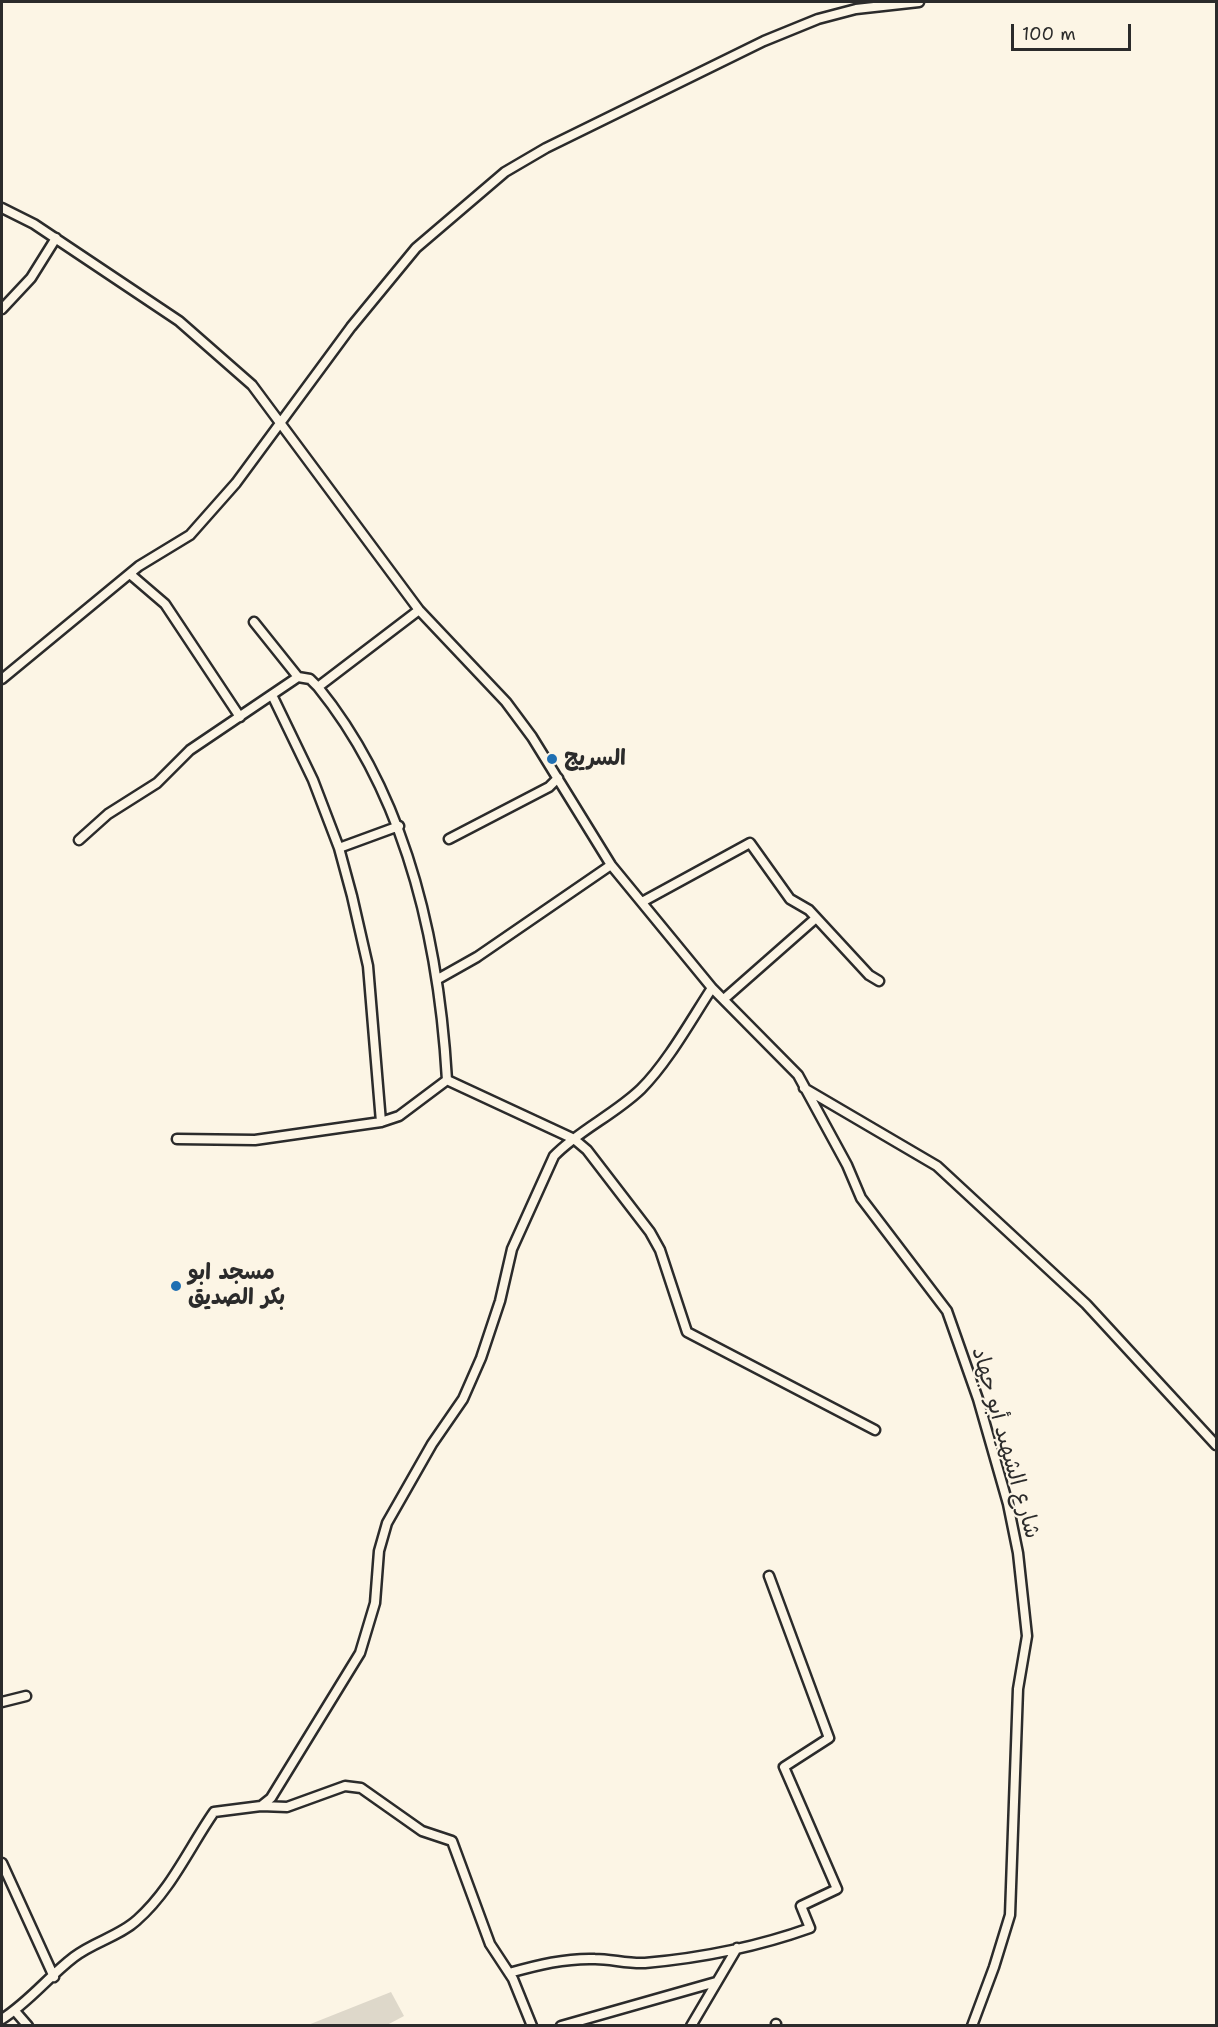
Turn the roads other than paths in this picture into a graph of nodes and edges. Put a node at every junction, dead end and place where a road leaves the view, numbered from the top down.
1 (919, 2) edge
2 (2, 208) edge
3 (56, 238) junction
4 (2, 309) edge
5 (281, 422) junction
6 (130, 574) junction
7 (419, 610) junction
8 (254, 622) dead end
9 (298, 676) junction
10 (2, 679) edge
11 (318, 687) junction
12 (272, 696) junction
13 (240, 717) junction
14 (558, 778) junction
15 (399, 826) junction
16 (449, 839) dead end
17 (79, 840) dead end
18 (339, 848) junction
19 (611, 865) junction
20 (642, 902) junction
21 (816, 918) junction
22 (438, 979) junction
23 (879, 981) dead end
24 (712, 988) junction
25 (724, 999) junction
26 (447, 1080) junction
27 (803, 1088) junction
28 (381, 1122) junction
29 (177, 1139) dead end
30 (574, 1139) junction
31 (875, 1430) dead end
32 (1216, 1444) edge
33 (769, 1576) dead end
34 (26, 1696) dead end
35 (2, 1702) edge
36 (261, 1806) junction
37 (2, 1863) edge
38 (737, 1948) junction
39 (509, 1974) junction
40 (54, 1977) junction
41 (716, 1982) junction
42 (15, 2011) junction
43 (2, 2019) edge
44 (28, 2025) edge
45 (532, 2025) edge
46 (561, 2025) edge
47 (691, 2025) edge
48 (972, 2025) edge

1 - 5 street
2 - 3 street, شارع الشهيد أبو جهاد
3 - 4 street
3 - 5 street, شارع الشهيد أبو جهاد
5 - 6 street
5 - 7 street, شارع الشهيد أبو جهاد
6 - 10 street
6 - 13 street
7 - 11 street
7 - 14 street, شارع الشهيد أبو جهاد
8 - 9 street
9 - 11 street
9 - 12 street
11 - 15 street
12 - 13 street
12 - 18 street
13 - 17 street
14 - 16 street
14 - 19 street, شارع الشهيد أبو جهاد
15 - 18 street
15 - 22 street
18 - 28 street
19 - 20 street, شارع الشهيد أبو جهاد
19 - 22 street
20 - 21 street
20 - 24 street, شارع الشهيد أبو جهاد
21 - 23 street
21 - 25 street
22 - 26 street
24 - 25 street, شارع الشهيد أبو جهاد
24 - 30 street
25 - 27 street, شارع الشهيد أبو جهاد
26 - 28 street
26 - 30 street
27 - 32 street
27 - 48 street, شارع الشهيد أبو جهاد
28 - 29 street
30 - 31 street
30 - 36 street
33 - 38 street
34 - 35 street
36 - 39 street
36 - 40 street
37 - 40 street
38 - 39 street
38 - 41 street
39 - 45 street
40 - 42 street
41 - 46 street
41 - 47 street
42 - 43 street
42 - 44 street

